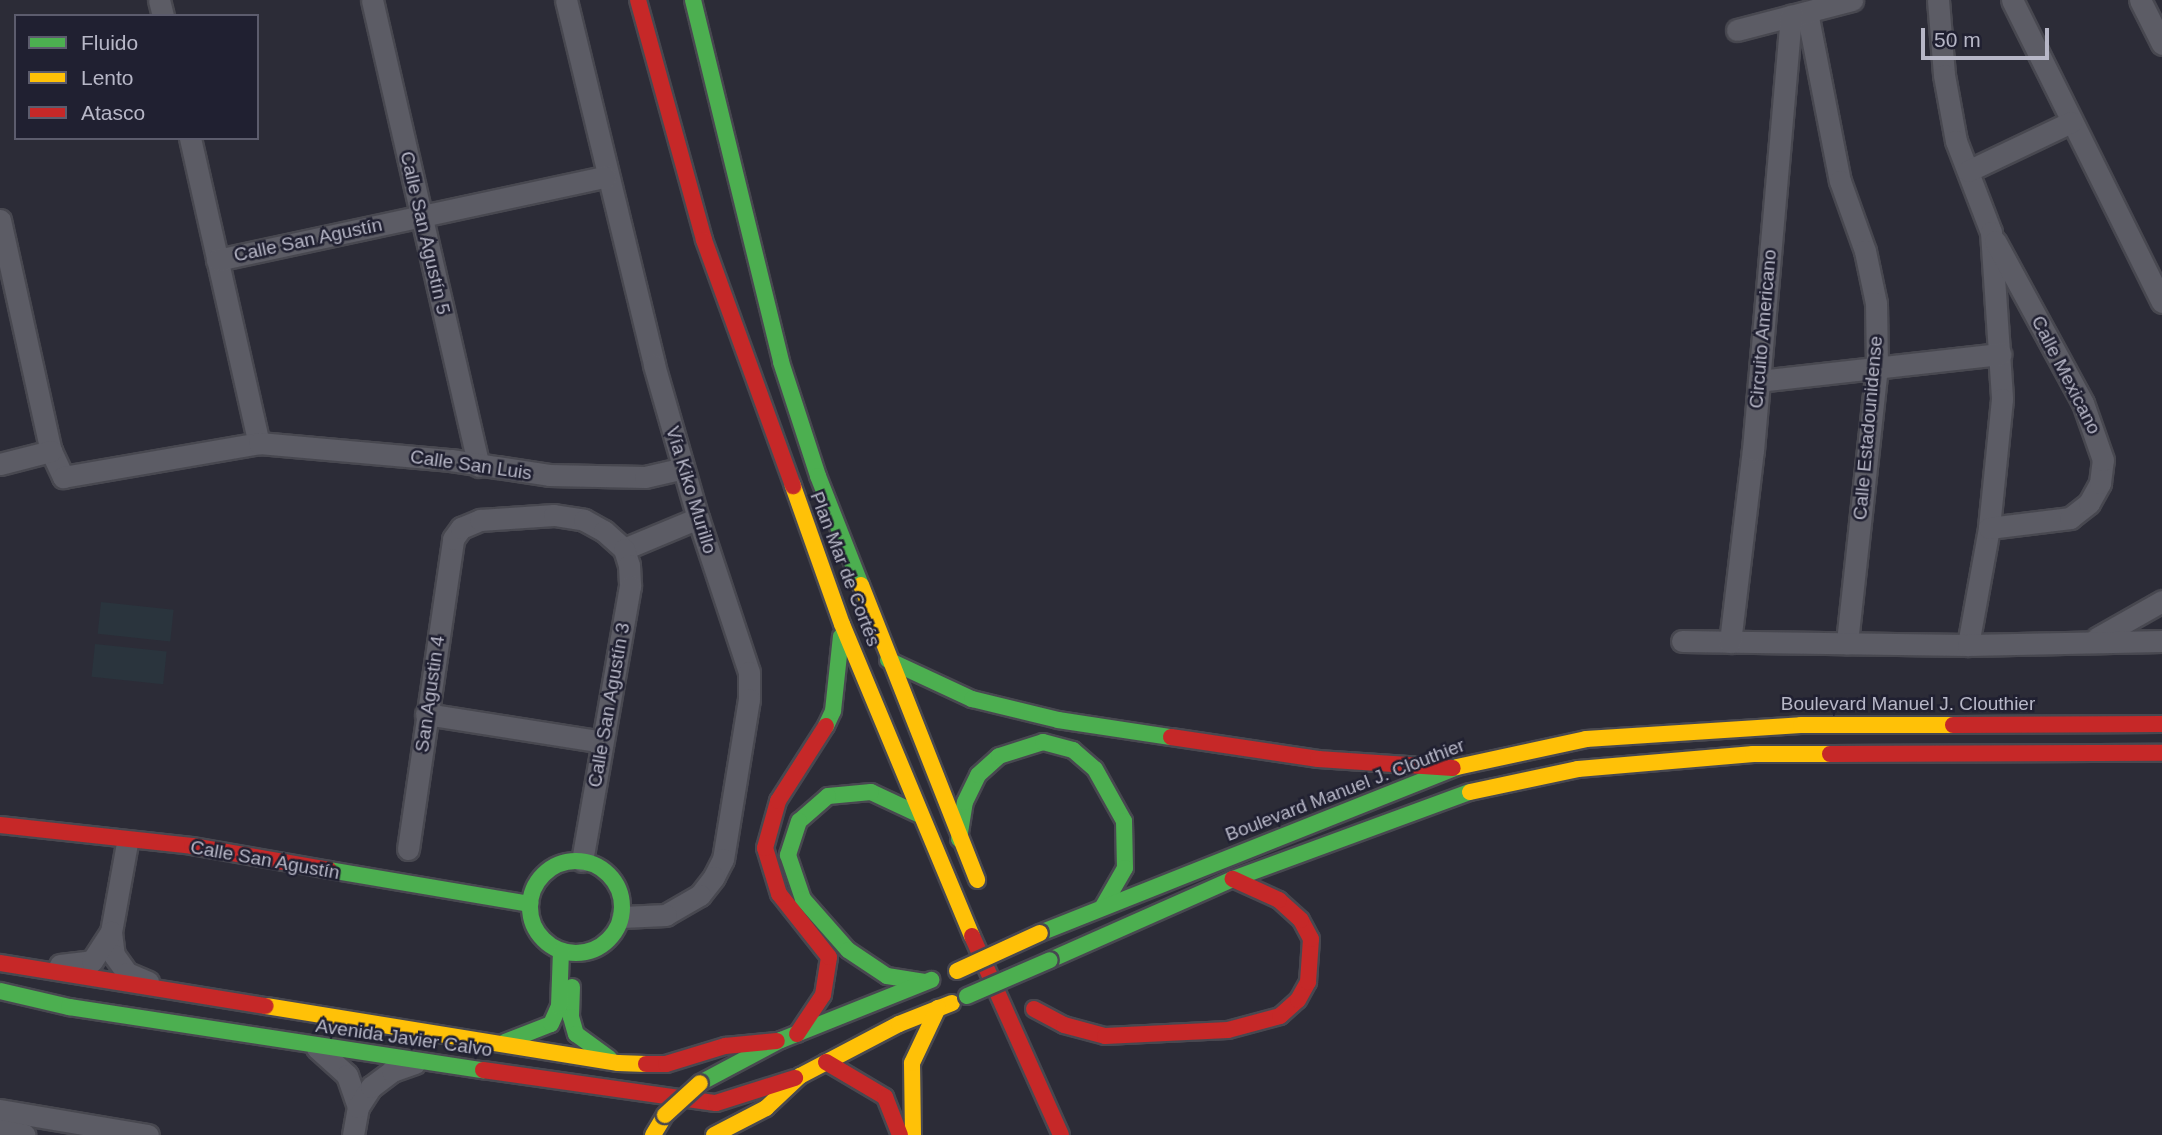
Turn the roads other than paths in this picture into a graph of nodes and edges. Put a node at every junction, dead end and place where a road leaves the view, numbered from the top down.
1 (372, 0) edge
2 (566, 0) edge
3 (638, 0) edge
4 (694, 0) edge
5 (1852, 0) edge
6 (1938, 0) edge
7 (2012, 0) edge
8 (2140, 0) edge
9 (1799, 14) junction
10 (1737, 30) dead end
11 (2162, 44) edge
12 (2071, 122) junction
13 (190, 140) edge
14 (1968, 171) junction
15 (606, 177) junction
16 (420, 216) junction
17 (0, 220) edge
18 (1990, 232) junction
19 (217, 260) junction
20 (2162, 302) edge
21 (2000, 354) junction
22 (1877, 366) junction
23 (1759, 381) junction
24 (259, 443) junction
25 (51, 451) junction
26 (0, 464) edge
27 (479, 466) junction
28 (683, 468) junction
29 (698, 518) junction
30 (1989, 528) junction
31 (624, 549) junction
32 (2162, 601) edge
33 (842, 624) junction
34 (2095, 639) junction
35 (2162, 640) edge
36 (1682, 641) dead end
37 (1730, 642) junction
38 (1847, 643) junction
39 (1968, 645) junction
40 (888, 660) junction
41 (426, 714) junction
42 (2162, 724) edge
43 (601, 742) junction
44 (2162, 753) edge
45 (1453, 768) junction
46 (918, 814) junction
47 (0, 825) edge
48 (959, 839) junction
49 (127, 843) junction
50 (408, 849) dead end
51 (582, 861) junction
52 (1233, 879) junction
53 (986, 900) dead end
54 (530, 904) junction
55 (1102, 908) junction
56 (622, 917) junction
57 (111, 932) junction
58 (1002, 936) dead end
59 (568, 953) junction
60 (8, 966) edge
61 (925, 982) junction
62 (0, 990) edge
63 (172, 993) junction
64 (1029, 997) junction
65 (938, 1008) junction
66 (797, 1034) junction
67 (1045, 1034) dead end
68 (781, 1040) junction
69 (496, 1045) junction
70 (317, 1047) junction
71 (418, 1062) junction
72 (826, 1062) junction
73 (618, 1063) junction
74 (800, 1076) junction
75 (358, 1107) junction
76 (0, 1110) edge
77 (0, 1130) edge
78 (25, 1135) edge
79 (149, 1135) edge
80 (353, 1135) edge
81 (653, 1135) edge
82 (714, 1135) edge
83 (900, 1135) edge
84 (914, 1135) edge
85 (1061, 1135) edge

1 - 16 street, Calle San Agustín 5
2 - 15 street, Vía Kiko Murillo
3 - 33 main road, Plan Mar de Cortés
4 - 40 main road, Plan Mar de Cortés
5 - 9 street
6 - 14 street, Calle Mexicano
7 - 12 street
8 - 11 street
9 - 10 street
9 - 22 street, Calle Estadounidense
9 - 23 street, Circuito Americano
12 - 14 street
12 - 20 street
13 - 19 street
14 - 18 street, Calle Mexicano
15 - 16 street, Calle San Agustín
15 - 28 street, Vía Kiko Murillo
16 - 19 street, Calle San Agustín
16 - 27 street, Calle San Agustín 5
17 - 25 street
18 - 21 street, Calle Mexicano
18 - 30 street, Calle Mexicano
19 - 24 street
21 - 22 street
21 - 30 street, Calle Mexicano
22 - 23 street
22 - 38 street, Calle Estadounidense
23 - 37 street, Circuito Americano
24 - 25 street, Calle San Luis
24 - 27 street, Calle San Luis
25 - 26 street
27 - 28 street, Calle San Luis
28 - 29 street, Vía Kiko Murillo
29 - 31 street
29 - 56 street, Vía Kiko Murillo
30 - 39 street, Calle Mexicano
31 - 41 street, San Agustin 4
31 - 43 street, Calle San Agustín 3
32 - 34 street
33 - 46 main road, Plan Mar de Cortés
33 - 66 main road
34 - 35 street
34 - 39 street
36 - 37 street
37 - 38 street
38 - 39 street
40 - 45 main road
40 - 48 main road, Plan Mar de Cortés
41 - 43 street
41 - 50 street, San Agustin 4
42 - 45 main road, Boulevard Manuel J. Clouthier
43 - 51 street, Calle San Agustín 3
44 - 52 main road
45 - 55 main road, Boulevard Manuel J. Clouthier
46 - 61 main road
46 - 85 main road, Plan Mar de Cortés
47 - 49 main road, Calle San Agustín
48 - 53 main road, Plan Mar de Cortés
48 - 55 main road
49 - 54 main road, Calle San Agustín
49 - 57 street
51 - 54 main road
51 - 56 main road
52 - 64 main road
52 - 65 main road, bridge
54 - 59 main road
55 - 61 main road, Boulevard Manuel J. Clouthier, bridge
56 - 59 main road
57 - 60 street
57 - 63 street
58 - 64 main road
59 - 69 main road
59 - 73 main road
60 - 63 main road, Avenida Javier Calvo
61 - 66 main road, Boulevard Manuel J. Clouthier
62 - 70 main road, Avenida Javier Calvo
63 - 69 main road, Avenida Javier Calvo
64 - 67 main road
65 - 72 main road
65 - 84 main road
66 - 68 main road, Boulevard Manuel J. Clouthier
68 - 73 main road, Avenida Javier Calvo
68 - 81 main road, Boulevard Manuel J. Clouthier, bridge
69 - 73 main road, Avenida Javier Calvo
70 - 71 main road, Avenida Javier Calvo
70 - 75 street
71 - 74 main road, Avenida Javier Calvo
71 - 75 street
72 - 74 main road
72 - 83 main road
74 - 82 main road
75 - 80 street
76 - 79 street
77 - 78 street

